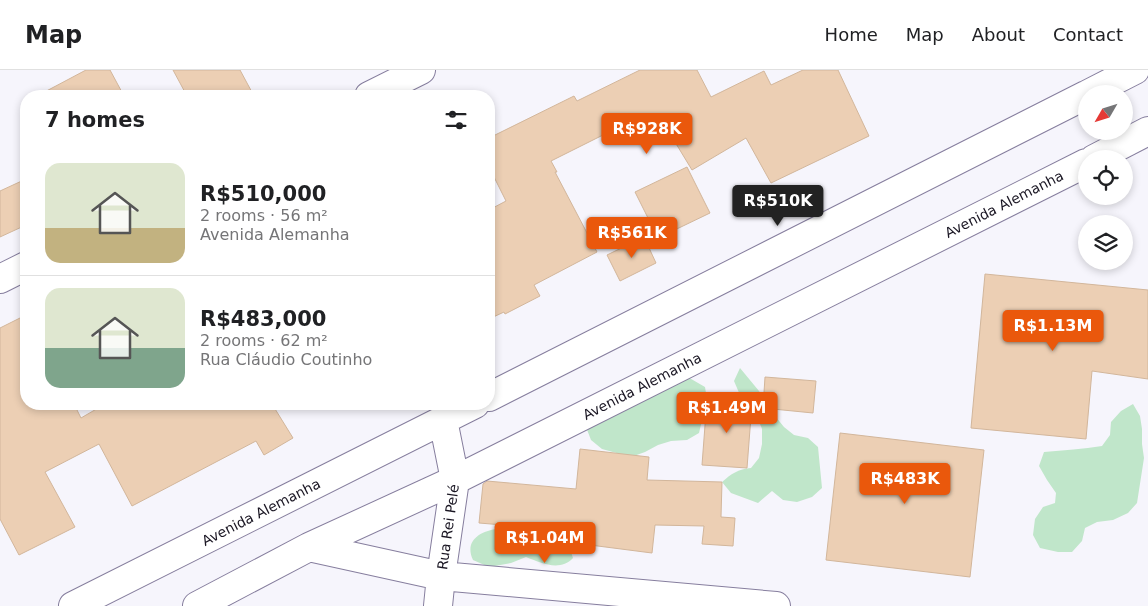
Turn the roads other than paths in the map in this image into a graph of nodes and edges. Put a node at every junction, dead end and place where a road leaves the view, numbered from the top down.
1 (421, 70) edge
2 (1135, 70) edge
3 (1105, 85) edge
4 (381, 90) edge
5 (1078, 99) edge
6 (1148, 132) edge
7 (1112, 150) edge
8 (1078, 166) edge
9 (20, 269) edge
10 (0, 279) edge
11 (495, 394) edge
12 (463, 410) edge
13 (443, 420) junction
14 (455, 480) junction
15 (309, 547) junction
16 (441, 576) junction
17 (763, 605) edge
18 (73, 606) edge
19 (197, 606) edge
20 (438, 606) edge

1 - 4 street
2 - 3 street
5 - 11 street
6 - 7 street
8 - 14 street, Avenida Alemanha
9 - 10 street
12 - 13 street, Avenida Alemanha
13 - 14 street, Rua Rei Pelé
13 - 18 street, Avenida Alemanha
14 - 15 street, Avenida Alemanha
14 - 16 street, Rua Rei Pelé
15 - 16 street
15 - 19 street, Avenida Alemanha
16 - 17 street
16 - 20 street, Rua Rei Pelé

